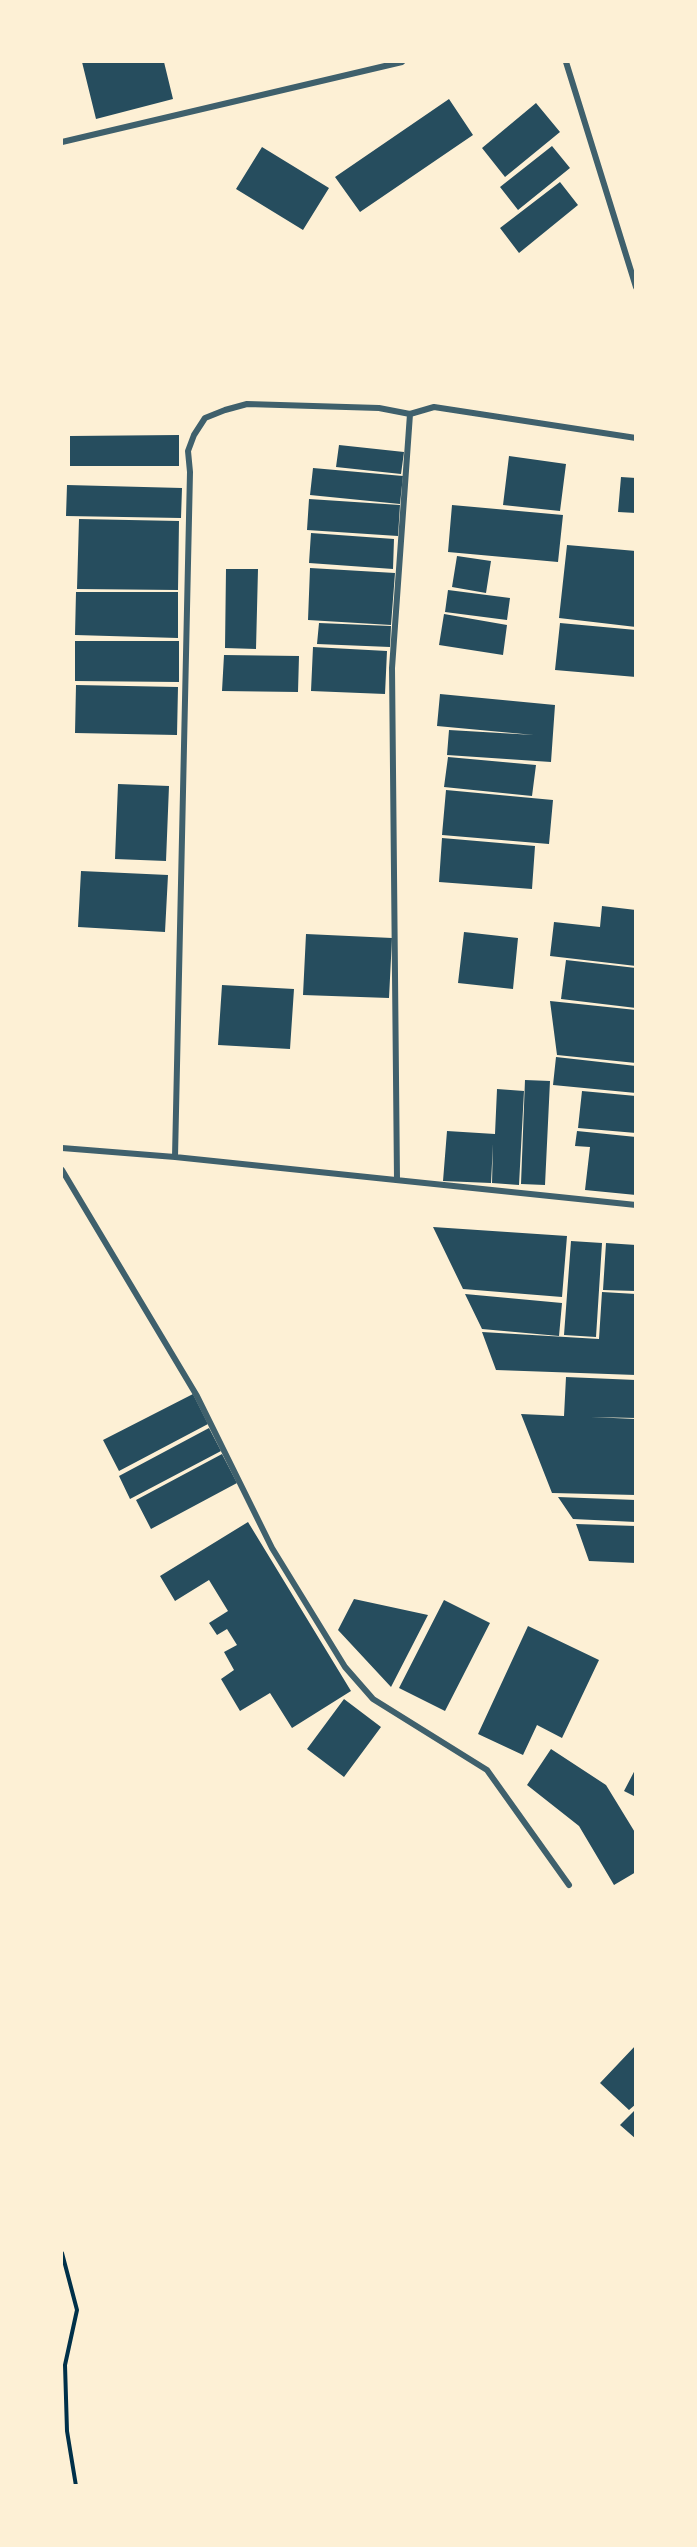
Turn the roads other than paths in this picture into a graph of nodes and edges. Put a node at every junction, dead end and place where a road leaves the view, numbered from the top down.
1 (402, 62) edge
2 (566, 62) edge
3 (62, 142) edge
4 (636, 287) edge
5 (410, 414) junction
6 (636, 438) edge
7 (62, 1148) edge
8 (175, 1157) junction
9 (62, 1170) edge
10 (397, 1180) junction
11 (636, 1205) edge
12 (570, 1885) dead end

1 - 3 street
2 - 4 street
5 - 6 street
5 - 8 street
5 - 10 street
7 - 8 street
8 - 10 street
9 - 12 street
10 - 11 street

